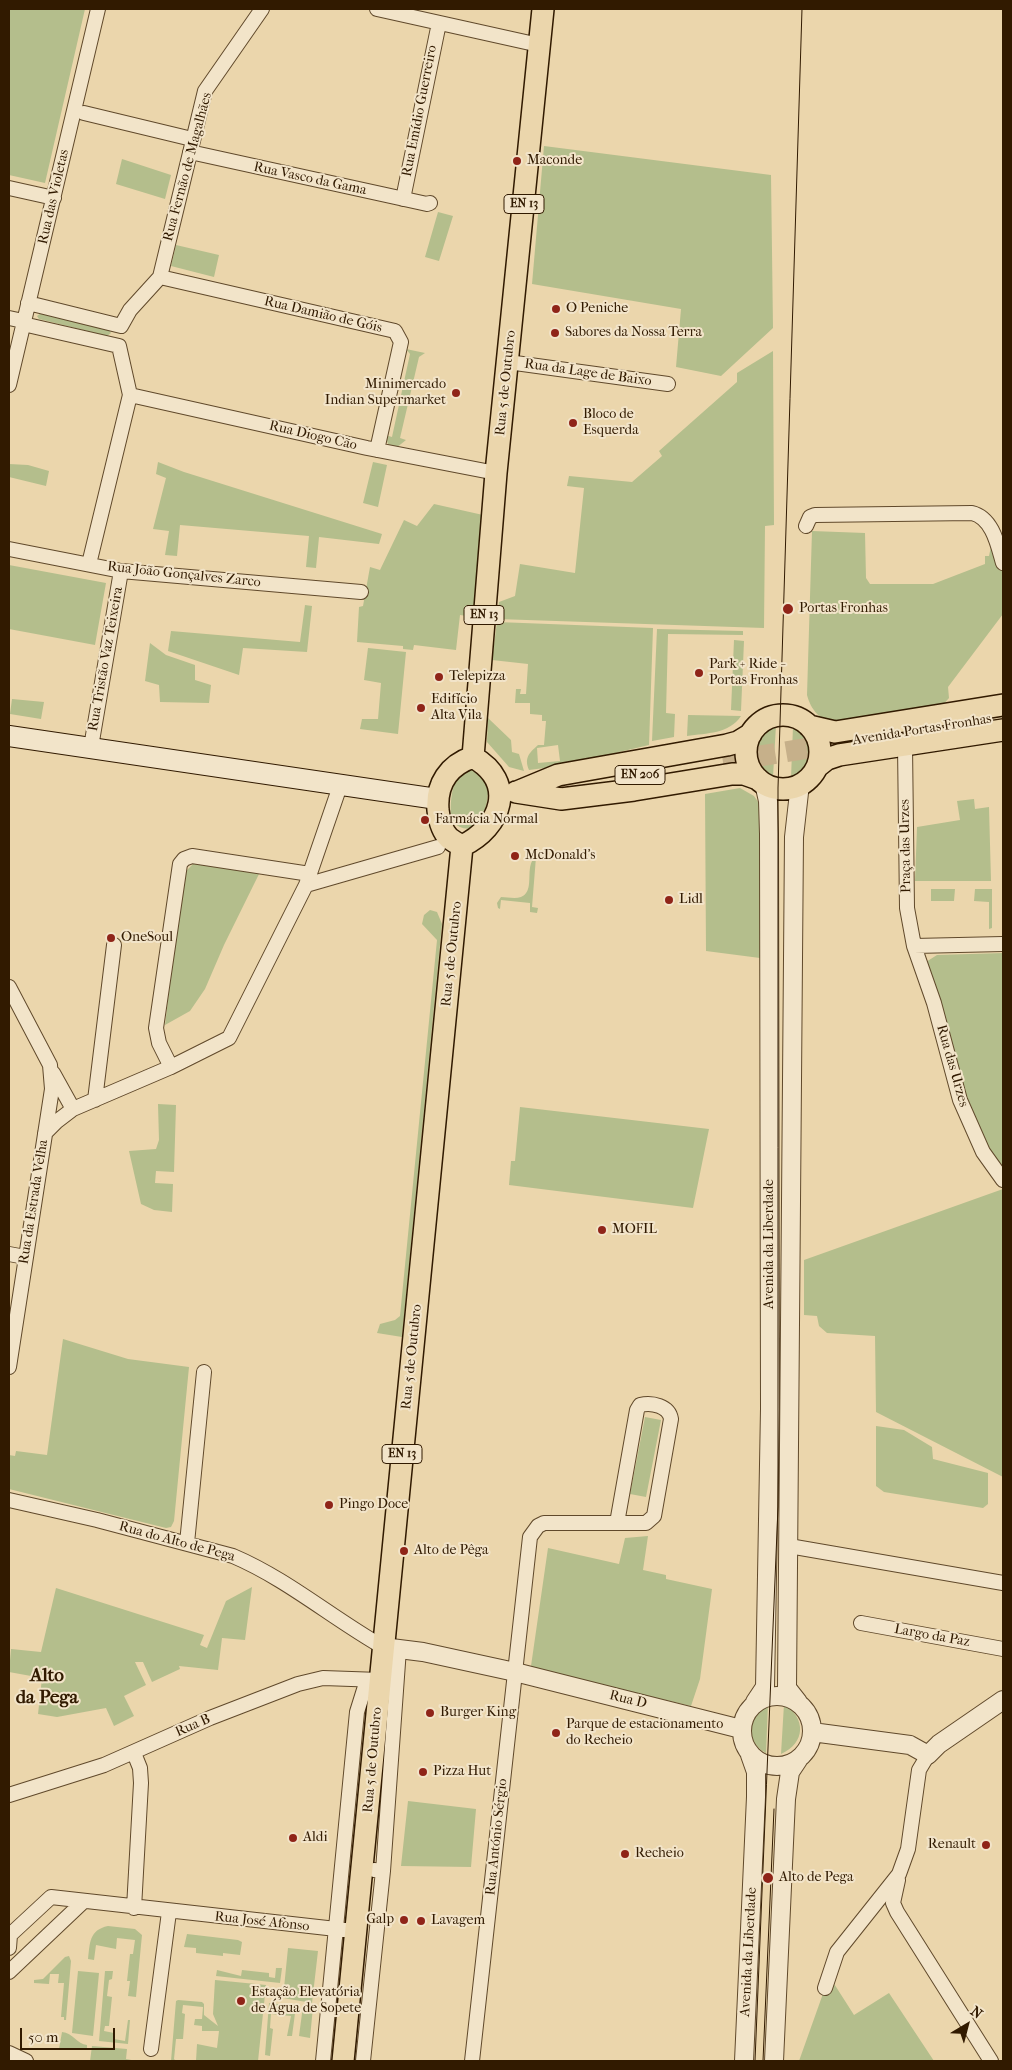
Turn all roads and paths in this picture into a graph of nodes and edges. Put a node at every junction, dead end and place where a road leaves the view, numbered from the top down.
1 (98, 9) edge
2 (262, 9) edge
3 (377, 9) edge
4 (543, 9) edge
5 (438, 23) junction
6 (539, 46) junction
7 (84, 113) dead end
8 (191, 146) junction
9 (9, 188) edge
10 (54, 198) junction
11 (402, 199) junction
12 (430, 203) dead end
13 (160, 277) junction
14 (28, 303) junction
15 (9, 318) edge
16 (23, 323) junction
17 (121, 326) junction
18 (119, 346) junction
19 (508, 362) junction
20 (668, 384) dead end
21 (9, 385) edge
22 (130, 395) junction
23 (377, 450) junction
24 (496, 473) junction
25 (806, 526) dead end
26 (9, 548) edge
27 (89, 564) junction
28 (1003, 564) edge
29 (121, 571) junction
30 (361, 592) dead end
31 (1003, 705) edge
32 (1003, 717) edge
33 (809, 726) junction
34 (1003, 730) edge
35 (751, 734) junction
36 (9, 736) edge
37 (840, 742) tunnel mouth
38 (905, 746) junction
39 (91, 747) junction
40 (473, 757) junction
41 (723, 762) tunnel mouth
42 (817, 767) junction
43 (761, 781) junction
44 (341, 783) junction
45 (800, 784) junction
46 (508, 795) junction
47 (438, 798) junction
48 (462, 846) junction
49 (438, 848) dead end
50 (308, 880) junction
51 (1003, 944) edge
52 (114, 945) dead end
53 (914, 946) junction
54 (9, 987) edge
55 (50, 1065) junction
56 (171, 1067) junction
57 (95, 1100) junction
58 (73, 1109) junction
59 (45, 1134) junction
60 (1003, 1180) edge
61 (9, 1254) edge
62 (25, 1257) junction
63 (9, 1367) edge
64 (204, 1372) dead end
65 (9, 1500) edge
66 (617, 1523) junction
67 (187, 1542) junction
68 (789, 1546) junction
69 (1003, 1583) edge
70 (861, 1623) dead end
71 (391, 1648) junction
72 (1003, 1649) edge
73 (515, 1672) junction
74 (374, 1680) junction
75 (1003, 1700) edge
76 (755, 1702) junction
77 (798, 1702) junction
78 (741, 1729) junction
79 (812, 1732) junction
80 (134, 1753) junction
81 (750, 1754) junction
82 (928, 1755) junction
83 (798, 1760) junction
84 (9, 1795) edge
85 (372, 1869) junction
86 (899, 1874) junction
87 (84, 1901) junction
88 (134, 1908) junction
89 (169, 1912) junction
90 (346, 1930) junction
91 (9, 1948) edge
92 (363, 1957) junction
93 (9, 1972) edge
94 (825, 1988) dead end
95 (151, 2049) dead end
96 (9, 2053) edge
97 (26, 2061) edge
98 (323, 2061) edge
99 (343, 2061) edge
100 (363, 2061) edge
101 (472, 2061) edge
102 (744, 2061) edge
103 (774, 2061) edge
104 (991, 2061) edge

1 - 10 street, Rua das Violetas
2 - 8 street, Rua Fernão de Magalhães
3 - 5 street
4 - 6 main road, Rua 5 de Outubro / EN 13
5 - 6 street
5 - 11 street, Rua Emídio Guerreiro
6 - 19 main road, Rua 5 de Outubro / EN 13
7 - 8 street, Rua Vasco da Gama
8 - 11 street, Rua Vasco da Gama
8 - 13 street, Rua Fernão de Magalhães
9 - 10 street
10 - 14 street, Rua das Violetas
11 - 12 street, Rua Vasco da Gama
13 - 17 street, Rua Fernão de Magalhães
13 - 23 street, Rua Damião de Góis
14 - 16 street, Rua das Violetas
14 - 17 street
15 - 16 street
16 - 18 street
16 - 21 street, Rua das Violetas
17 - 18 street, Rua Fernão de Magalhães
18 - 22 street, Rua Fernão de Magalhães
19 - 20 street, Rua da Lage de Baixo
19 - 24 main road, Rua 5 de Outubro / EN 13
22 - 23 street, Rua Diogo Cão
22 - 27 street, Rua Fernão de Magalhães
23 - 24 street, Rua Diogo Cão
24 - 40 main road, Rua 5 de Outubro / EN 13
25 - 28 street
26 - 27 street, Rua João Gonçalves Zarco
27 - 29 street, Rua João Gonçalves Zarco
29 - 30 street, Rua João Gonçalves Zarco
29 - 39 street, Rua Tristão Vaz Teixeira
31 - 33 main road
32 - 37 main road, Avenida Portas Fronhas
33 - 35 main road
33 - 42 main road
34 - 38 main road
35 - 43 main road
35 - 46 main road
36 - 39 main road
38 - 42 main road
38 - 53 street, Praça das Urzes
39 - 44 main road
40 - 46 main road
40 - 47 main road
41 - 46 main road, EN 206
42 - 45 main road
43 - 45 main road
43 - 46 main road
43 - 76 street, Avenida da Liberdade
44 - 47 main road
44 - 50 street
45 - 68 street, Avenida da Liberdade
46 - 48 main road
47 - 48 main road
48 - 71 main road, Rua 5 de Outubro / EN 13
49 - 50 street
50 - 56 street
50 - 56 street
51 - 53 street
52 - 57 street
53 - 60 street, Rua das Urzes
54 - 55 street, Rua da Estrada Velha
55 - 58 street, Rua da Estrada Velha
55 - 59 street, Rua da Estrada Velha
56 - 57 street
57 - 58 street
58 - 59 street
59 - 62 street, Rua da Estrada Velha
61 - 62 street
62 - 63 street, Rua da Estrada Velha
64 - 67 street
65 - 67 street, Rua do Alto de Pega
66 - 66 street, Rua António Sérgio
66 - 73 street, Rua António Sérgio
67 - 71 street, Rua do Alto de Pega
68 - 69 street
68 - 77 street, Avenida da Liberdade
70 - 72 street, Largo da Paz
71 - 73 street, Rua D
71 - 74 main road, Rua 5 de Outubro / EN 13
71 - 85 street, Rua 5 de Outubro
73 - 78 street, Rua D
73 - 101 street, Rua António Sérgio
74 - 80 street, Rua B
74 - 85 main road, Rua 5 de Outubro / EN 13
74 - 90 street, Rua 5 de Outubro
75 - 82 street
76 - 77 street
76 - 78 street
77 - 79 street
78 - 81 street
79 - 82 street
79 - 83 street
80 - 84 street, Rua B
80 - 88 street
81 - 83 street
81 - 102 street, Avenida da Liberdade
82 - 86 street
83 - 103 street
85 - 90 main road, Rua 5 de Outubro / EN 13
85 - 92 street, Rua 5 de Outubro
86 - 94 street
86 - 104 street
87 - 88 street, Rua José Afonso
87 - 91 street, Rua José Afonso
87 - 93 street
88 - 89 street, Rua José Afonso
89 - 90 street, Rua José Afonso
89 - 95 street
90 - 92 main road, Rua 5 de Outubro / EN 13
90 - 98 street, Rua 5 de Outubro
92 - 99 main road, Rua 5 de Outubro / EN 13
92 - 100 street, Rua 5 de Outubro
96 - 97 street

